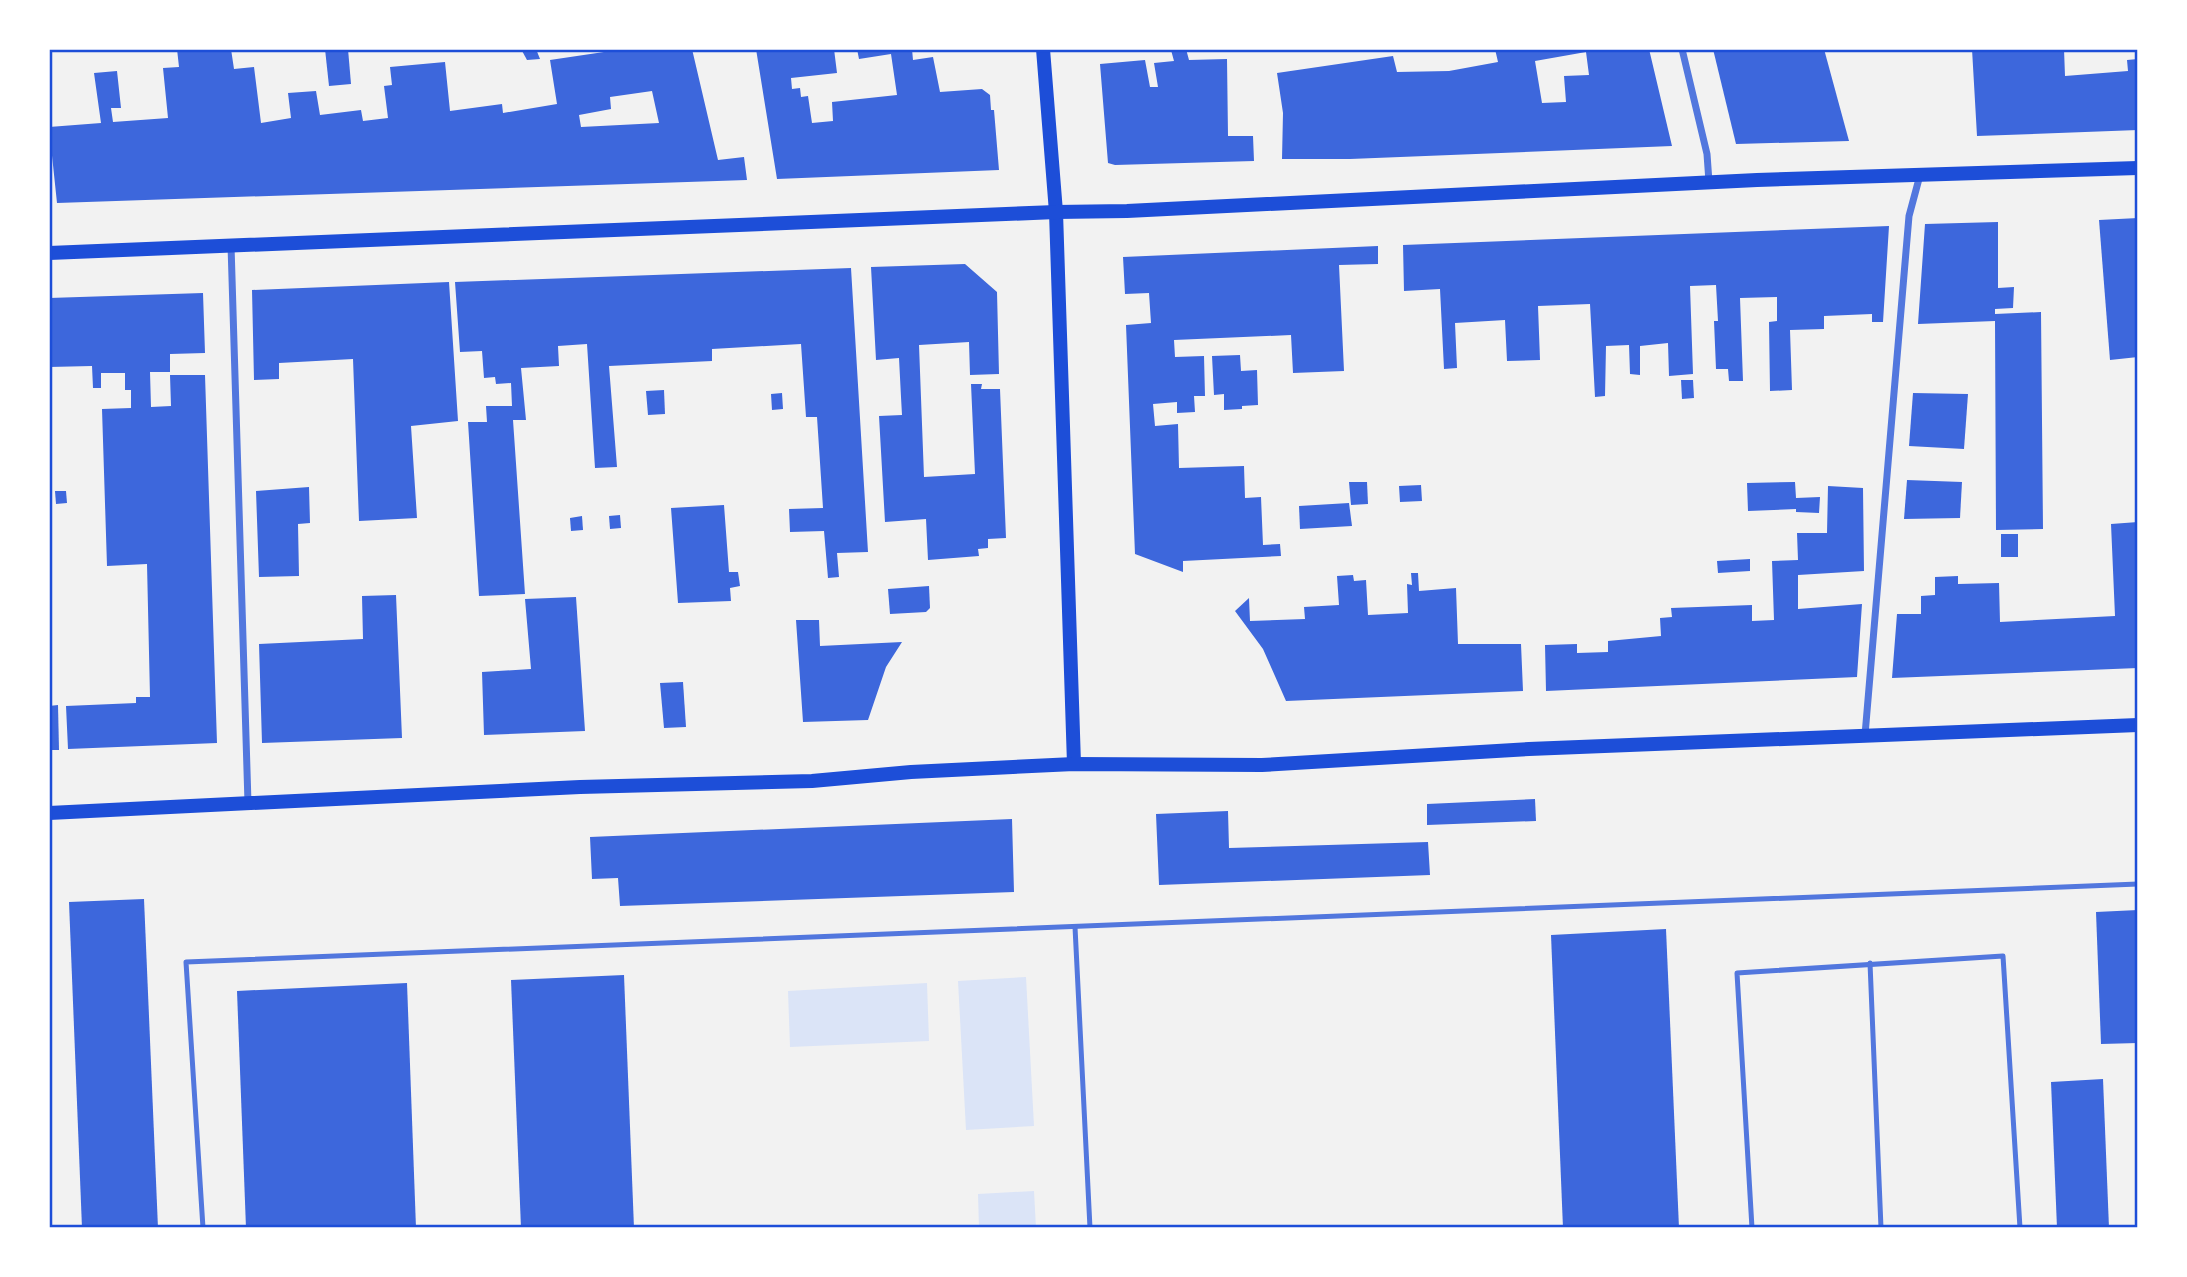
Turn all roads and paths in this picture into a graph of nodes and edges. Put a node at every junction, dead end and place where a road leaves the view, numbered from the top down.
1 (1043, 49) edge
2 (1682, 49) edge
3 (2138, 168) edge
4 (1920, 175) junction
5 (1709, 184) junction
6 (1056, 212) junction
7 (232, 245) junction
8 (49, 253) edge
9 (2138, 725) edge
10 (1864, 736) junction
11 (1074, 764) junction
12 (248, 803) junction
13 (49, 813) edge
14 (2138, 884) edge
15 (1075, 927) junction
16 (1870, 963) junction
17 (203, 1228) edge
18 (1090, 1228) edge
19 (1752, 1228) edge
20 (1881, 1228) edge
21 (2020, 1228) edge

1 - 6 main road
2 - 5 street
3 - 4 main road
4 - 5 main road
4 - 10 street
5 - 6 main road
6 - 7 main road
6 - 11 main road
7 - 8 main road
7 - 12 street
9 - 10 main road
10 - 11 main road
11 - 12 main road
12 - 13 main road
14 - 15 lane
15 - 17 lane
15 - 18 lane
16 - 19 lane
16 - 20 lane
16 - 21 lane

